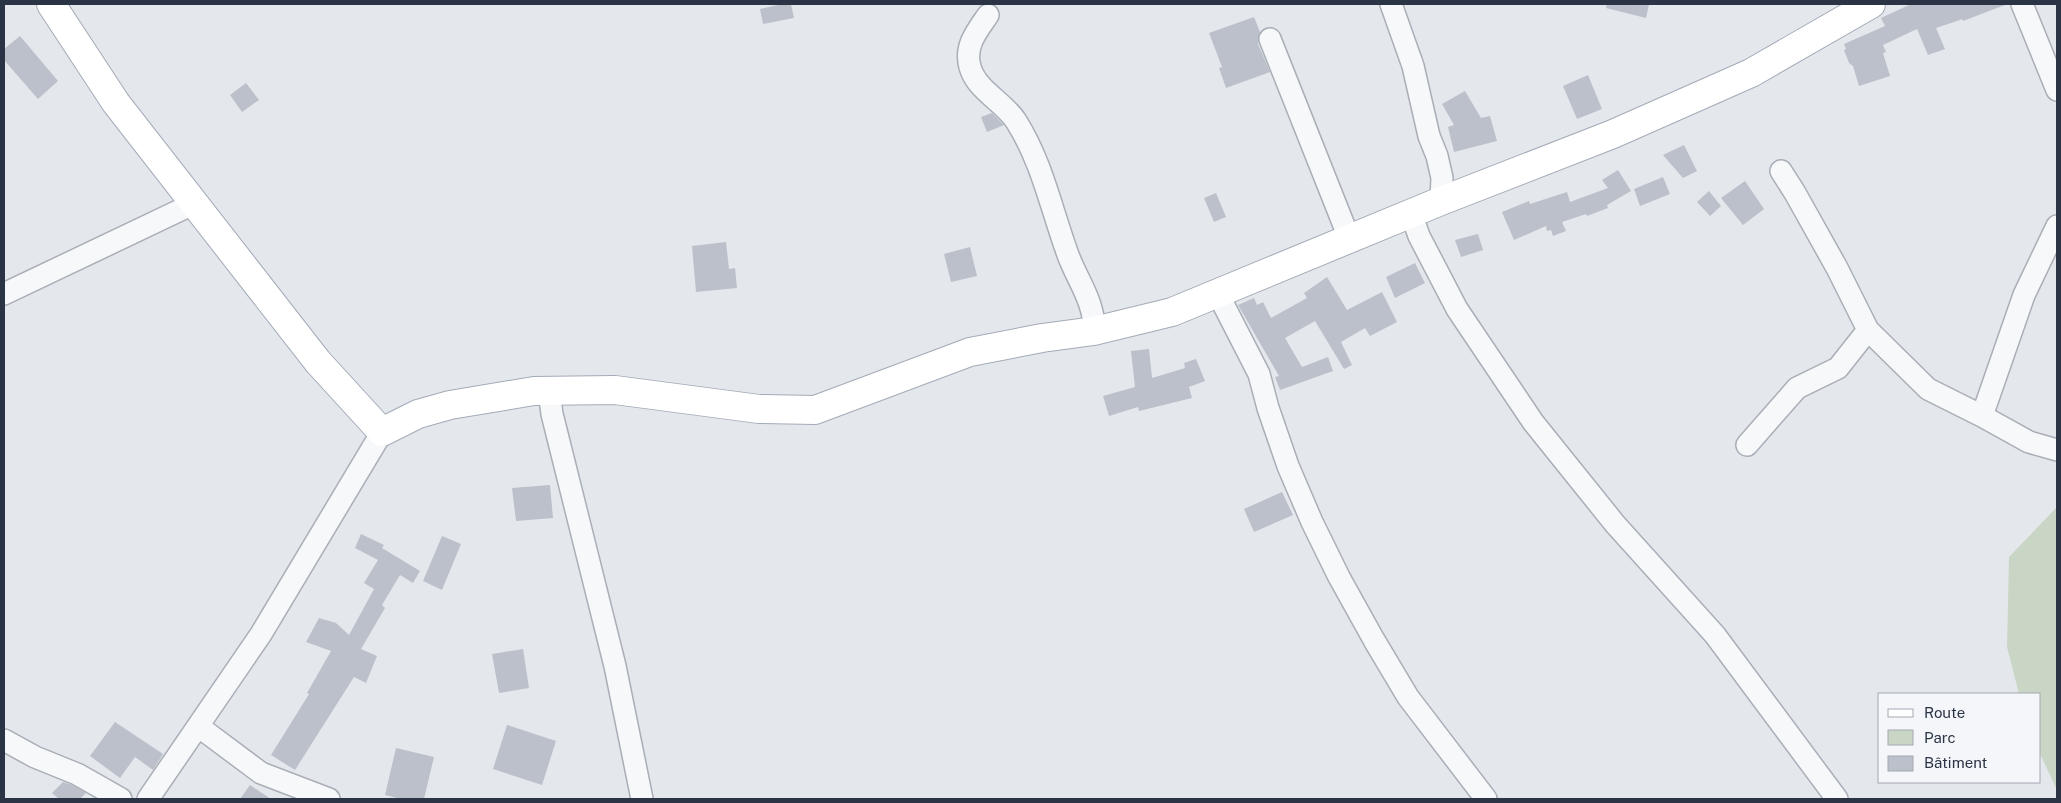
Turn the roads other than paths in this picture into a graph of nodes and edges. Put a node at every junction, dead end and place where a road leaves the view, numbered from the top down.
1 (51, 4) edge
2 (1391, 4) edge
3 (1871, 4) edge
4 (2022, 4) edge
5 (988, 15) dead end
6 (1270, 39) dead end
7 (2057, 90) edge
8 (1781, 171) dead end
9 (1441, 201) junction
10 (195, 203) junction
11 (1411, 213) junction
12 (2057, 226) edge
13 (1349, 238) junction
14 (1218, 292) junction
15 (4, 294) edge
16 (1868, 330) junction
17 (1094, 331) junction
18 (549, 391) junction
19 (1982, 416) junction
20 (382, 432) junction
21 (1747, 445) dead end
22 (2057, 450) edge
23 (198, 726) junction
24 (4, 740) edge
25 (121, 799) edge
26 (148, 799) edge
27 (329, 799) edge
28 (642, 799) edge
29 (1486, 799) edge
30 (1837, 799) edge

1 - 10 main road
2 - 9 street
3 - 9 main road
4 - 7 street
5 - 17 street
6 - 13 street
8 - 16 street
9 - 11 main road
10 - 15 street
10 - 20 main road
11 - 13 main road
11 - 30 street
12 - 19 street
13 - 14 main road
14 - 17 main road
14 - 29 street
16 - 19 street
16 - 21 street
17 - 18 main road
18 - 20 main road
18 - 28 street
19 - 22 street
20 - 23 street
23 - 26 street
23 - 27 street
24 - 25 street

